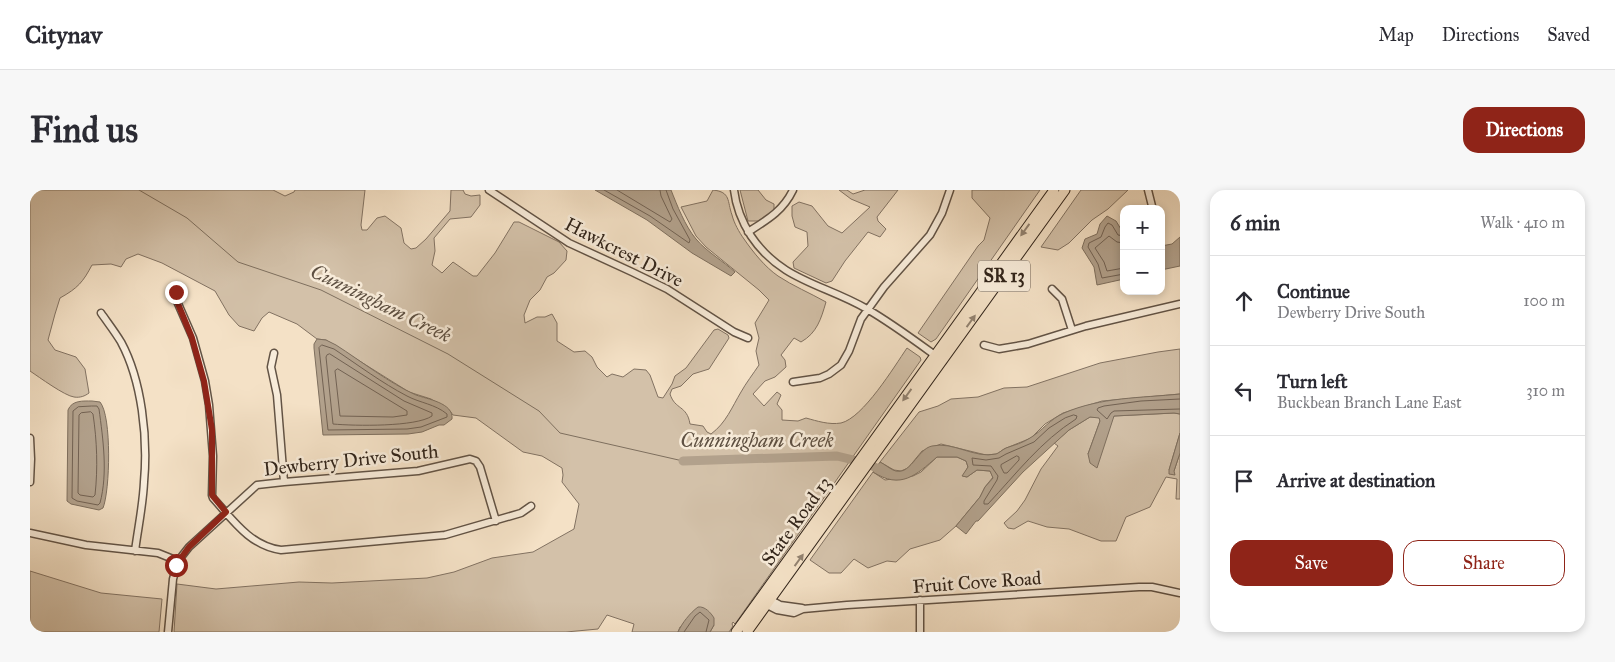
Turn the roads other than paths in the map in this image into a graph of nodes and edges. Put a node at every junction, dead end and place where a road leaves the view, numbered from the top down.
1 (490, 190) edge
2 (734, 190) edge
3 (793, 190) edge
4 (950, 190) edge
5 (1054, 190) edge
6 (1065, 190) edge
7 (1148, 190) edge
8 (1152, 205) edge
9 (748, 232) junction
10 (177, 286) dead end
11 (1052, 289) dead end
12 (1180, 304) edge
13 (868, 310) junction
14 (101, 313) dead end
15 (1072, 330) junction
16 (748, 338) dead end
17 (984, 345) dead end
18 (274, 353) dead end
19 (939, 358) junction
20 (793, 382) dead end
21 (30, 438) edge
22 (872, 450) junction
23 (30, 482) edge
24 (284, 482) junction
25 (531, 506) dead end
26 (226, 512) junction
27 (496, 521) junction
28 (30, 533) edge
29 (135, 551) junction
30 (178, 561) junction
31 (1180, 593) edge
32 (764, 600) junction
33 (920, 600) junction
34 (168, 632) edge
35 (736, 632) edge
36 (747, 632) edge
37 (920, 632) edge

1 - 16 street, Hawkcrest Drive
2 - 9 street
3 - 9 street
4 - 13 street
5 -> 19 main road, SR 13
19 -> 6 main road, SR 13
7 - 8 street
9 - 13 street
10 - 26 street
11 - 15 street
12 - 15 street
13 - 19 street
13 - 20 street
14 - 29 street
15 - 17 street
18 - 24 street
19 - 22 main road, State Road 13 / SR 13
21 - 23 street
22 - 32 main road, State Road 13 / SR 13
32 -> 22 main road, State Road 13 / SR 13
24 - 26 street, Dewberry Drive South
24 - 27 street, Dewberry Drive South
25 - 27 street
26 - 27 street
26 - 30 street, Dewberry Drive South
28 - 29 street
29 - 30 street
30 - 34 street, Dewberry Drive South
31 - 33 street, Fruit Cove Road
32 - 33 street, Fruit Cove Road
32 - 35 main road, State Road 13 / SR 13
32 - 36 main road, State Road 13 / SR 13
33 - 37 street

